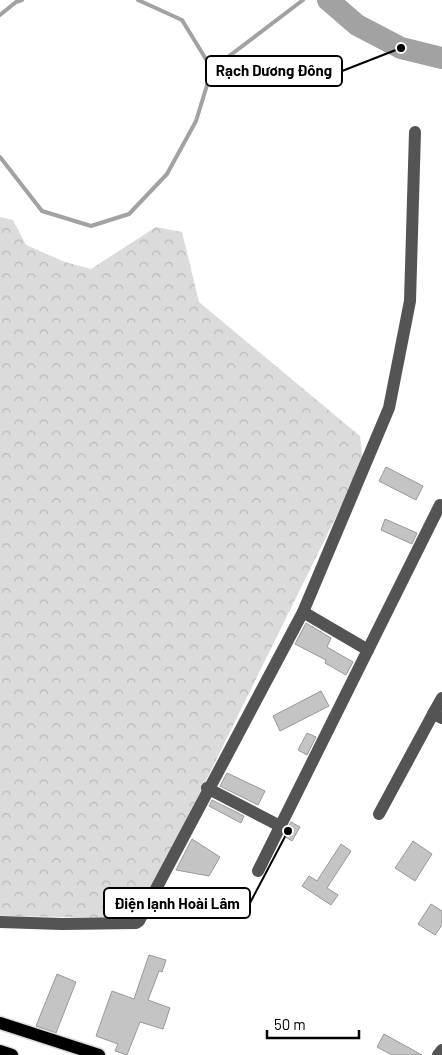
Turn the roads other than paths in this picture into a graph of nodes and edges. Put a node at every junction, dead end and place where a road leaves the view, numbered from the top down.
1 (415, 132) dead end
2 (440, 505) dead end
3 (302, 612) junction
4 (368, 650) junction
5 (442, 698) edge
6 (438, 716) edge
7 (207, 788) junction
8 (379, 814) dead end
9 (280, 826) junction
10 (258, 870) dead end
11 (0, 922) edge
12 (0, 1023) edge
13 (442, 1050) edge
14 (0, 1051) edge
15 (12, 1055) edge
16 (98, 1055) edge
17 (438, 1055) edge

1 - 3 street
2 - 4 street
3 - 4 street
3 - 7 street
4 - 9 street
5 - 6 street
6 - 8 street
7 - 9 street
7 - 11 street
9 - 10 street
12 - 16 main road
13 - 17 street
14 - 15 main road

